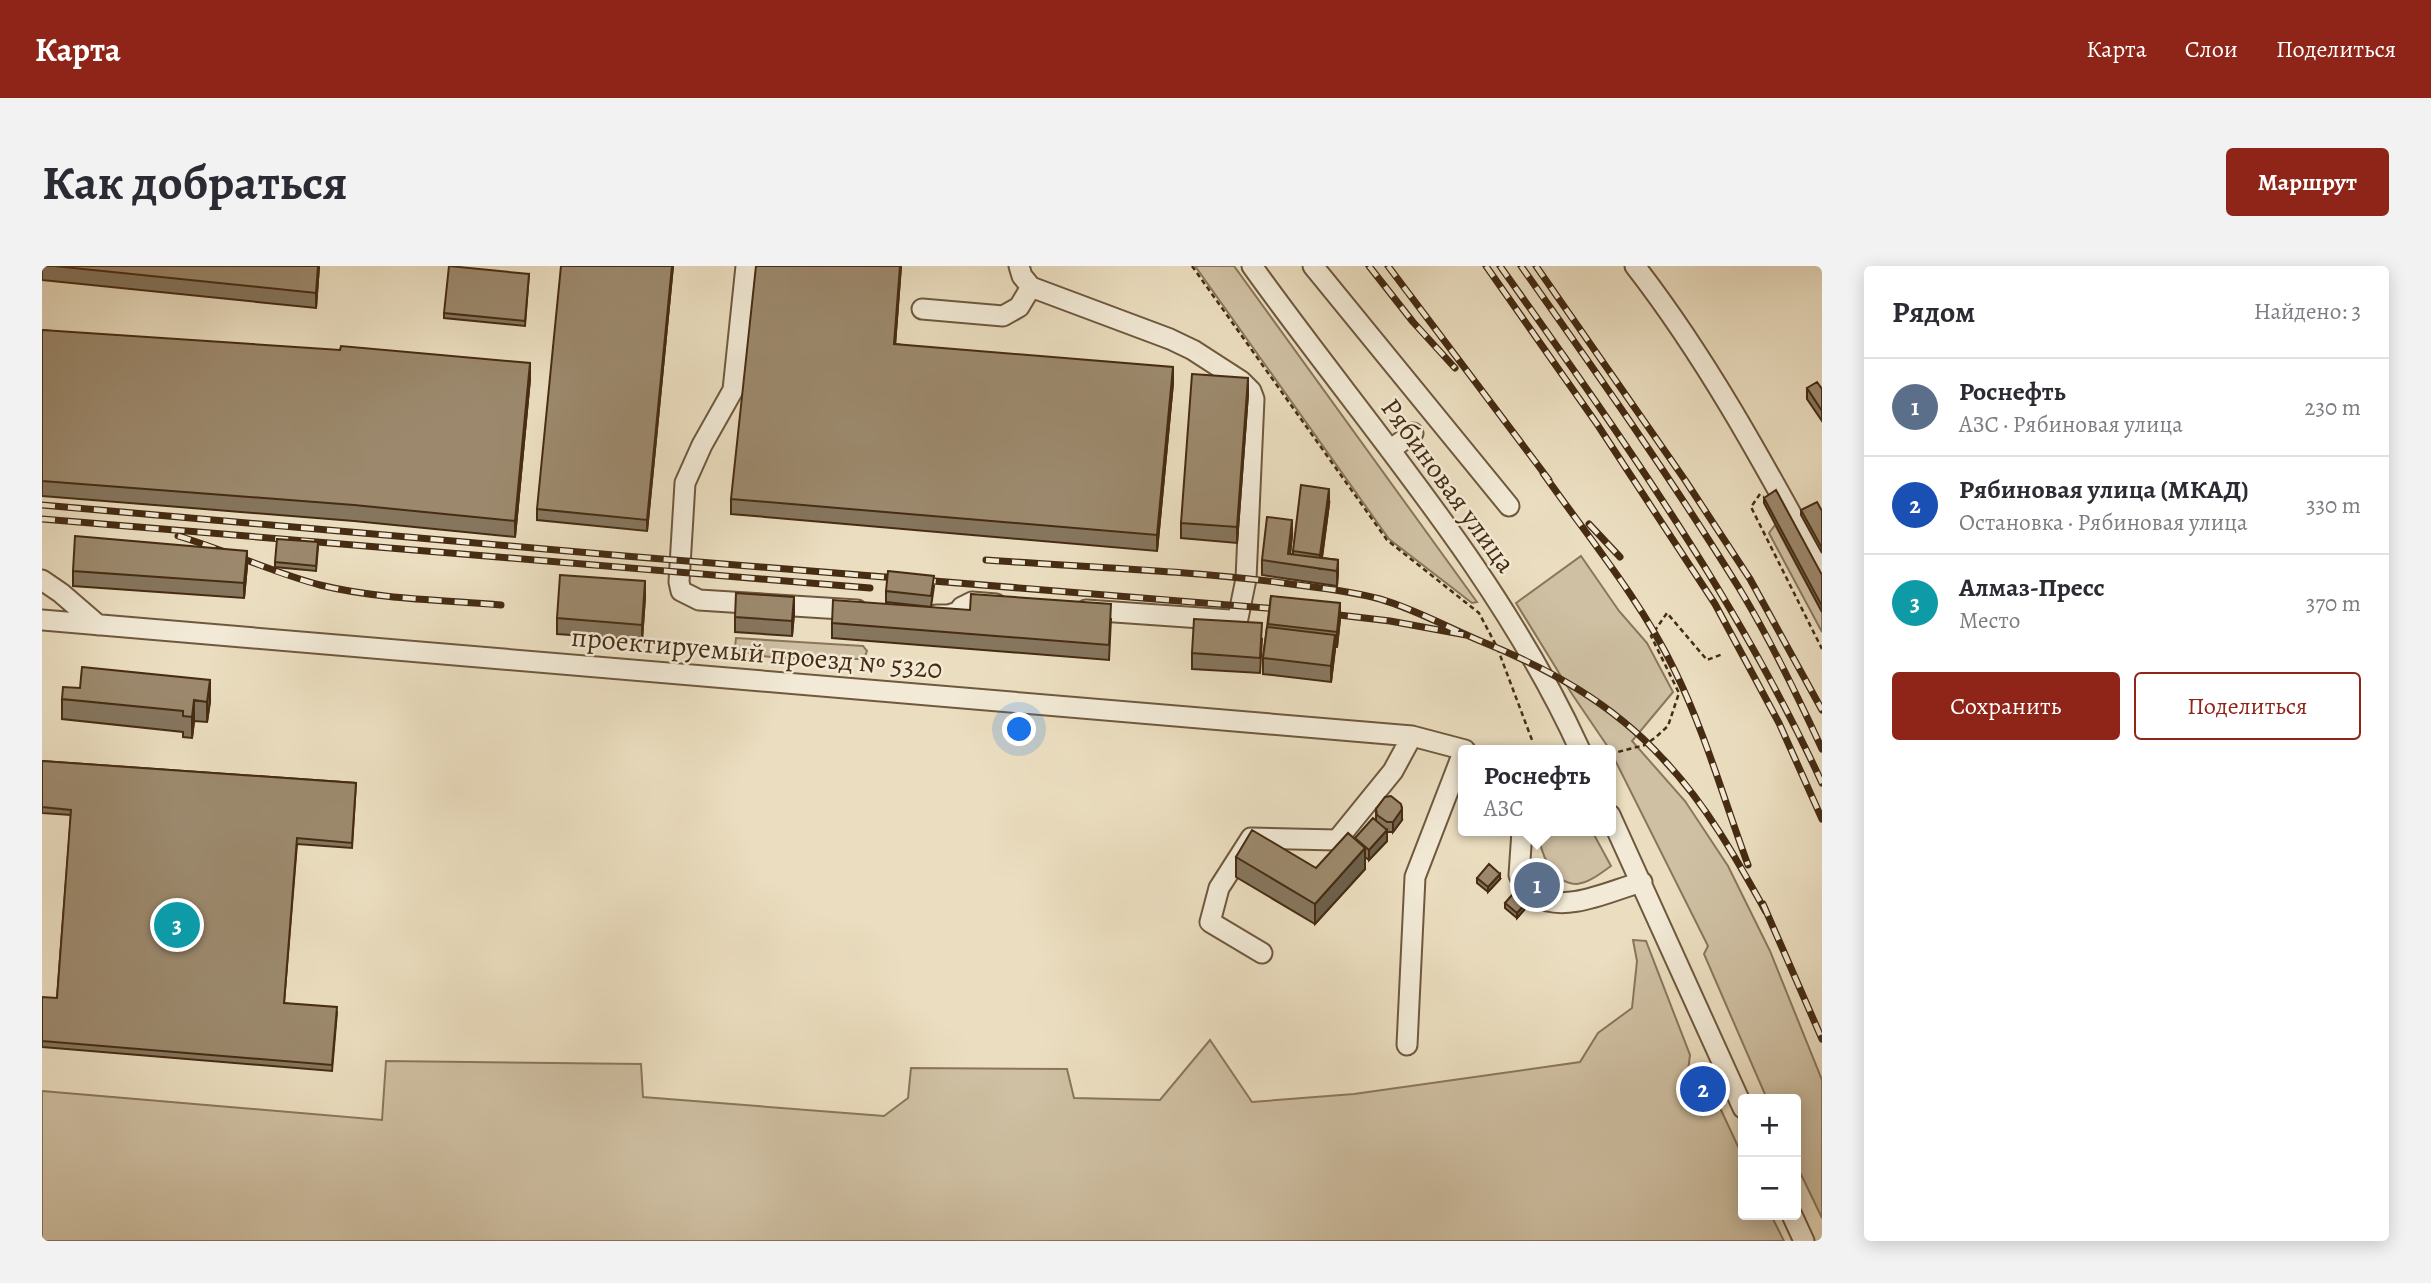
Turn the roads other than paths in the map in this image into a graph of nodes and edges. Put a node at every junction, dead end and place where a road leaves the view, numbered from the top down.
1 (746, 266) edge
2 (1019, 266) edge
3 (1252, 266) edge
4 (1313, 266) edge
5 (1635, 266) edge
6 (1031, 287) junction
7 (922, 309) dead end
8 (1413, 433) dead end
9 (1390, 450) junction
10 (1509, 506) dead end
11 (1822, 570) edge
12 (42, 580) edge
13 (1012, 605) edge
14 (1067, 609) edge
15 (879, 611) edge
16 (920, 614) edge
17 (43, 619) edge
18 (98, 625) junction
19 (1412, 736) junction
20 (1578, 745) edge
21 (1458, 748) edge
22 (1458, 766) edge
23 (1616, 826) edge
24 (1522, 836) edge
25 (1642, 882) junction
26 (1262, 953) dead end
27 (1407, 1045) dead end
28 (1738, 1097) edge
29 (1794, 1220) edge
30 (1802, 1239) edge

1 - 15 street
2 - 6 street
3 - 9 street, Рябиновая улица
4 - 10 street
5 - 11 street
6 - 7 street
6 - 14 street
8 - 9 street
9 - 20 street, Рябиновая улица
12 - 18 street
13 - 16 street
17 - 18 street, проектируемый проезд № 5320
18 - 19 street, проектируемый проезд № 5320
19 - 21 street, проектируемый проезд № 5320
19 - 26 street
22 - 27 street
23 - 25 street
24 - 25 street
25 - 28 street
29 - 30 street

